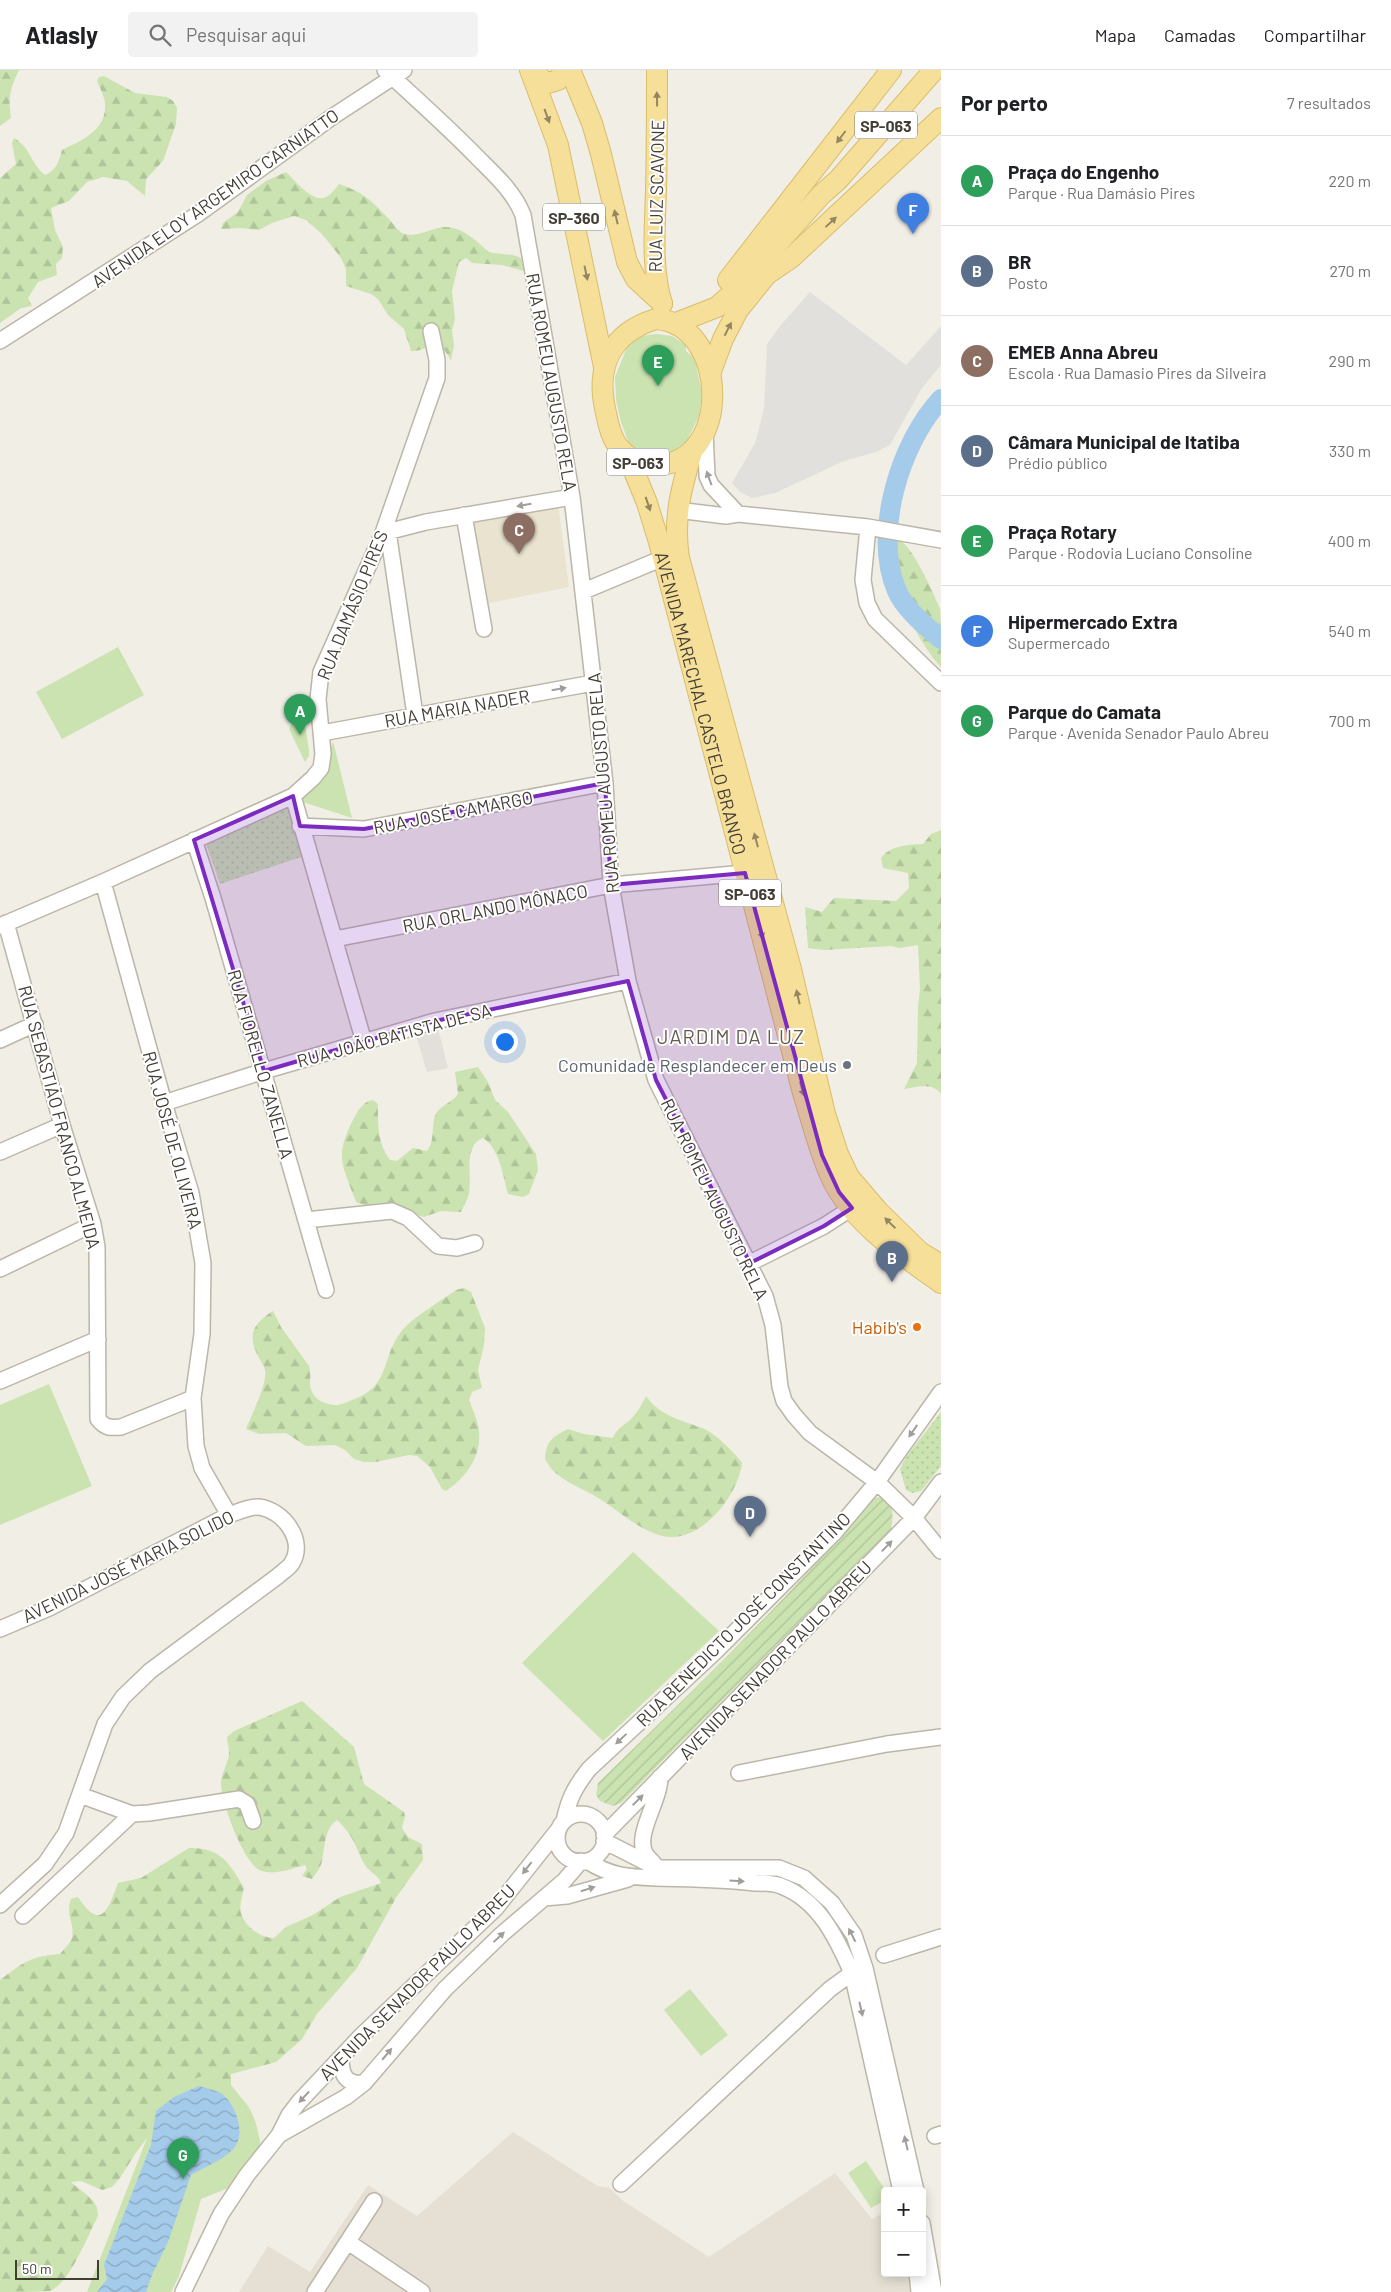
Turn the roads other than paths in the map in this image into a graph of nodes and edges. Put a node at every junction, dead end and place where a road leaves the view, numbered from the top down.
1 (566, 70) edge
2 (570, 70) edge
3 (657, 70) edge
4 (892, 70) edge
5 (934, 70) edge
6 (531, 72) edge
7 (394, 73) edge
8 (941, 118) edge
9 (838, 180) junction
10 (766, 275) junction
11 (669, 315) junction
12 (700, 315) junction
13 (431, 331) dead end
14 (0, 341) edge
15 (604, 367) junction
16 (710, 374) junction
17 (705, 432) junction
18 (692, 452) junction
19 (629, 459) junction
20 (572, 497) junction
21 (677, 510) junction
22 (738, 514) junction
23 (464, 515) junction
24 (881, 529) junction
25 (386, 532) junction
26 (941, 540) edge
27 (663, 558) junction
28 (584, 591) junction
29 (484, 629) dead end
30 (593, 683) junction
31 (941, 683) edge
32 (415, 715) junction
33 (322, 733) junction
34 (605, 784) junction
35 (293, 796) junction
36 (300, 826) junction
37 (194, 840) junction
38 (745, 873) junction
39 (104, 882) junction
40 (611, 886) junction
41 (3, 925) edge
42 (335, 939) junction
43 (628, 981) junction
44 (36, 1024) junction
45 (0, 1040) edge
46 (364, 1042) junction
47 (264, 1070) junction
48 (164, 1103) junction
49 (62, 1125) junction
50 (0, 1152) edge
51 (852, 1208) junction
52 (306, 1220) junction
53 (93, 1224) junction
54 (475, 1243) dead end
55 (750, 1263) junction
56 (941, 1265) edge
57 (0, 1269) edge
58 (941, 1283) edge
59 (326, 1290) dead end
60 (98, 1338) junction
61 (0, 1381) edge
62 (941, 1392) edge
63 (193, 1398) junction
64 (877, 1482) junction
65 (941, 1482) edge
66 (229, 1515) junction
67 (914, 1518) junction
68 (939, 1546) edge
69 (0, 1629) edge
70 (941, 1737) edge
71 (739, 1773) dead end
72 (660, 1777) junction
73 (80, 1795) junction
74 (132, 1814) junction
75 (254, 1821) dead end
76 (561, 1825) junction
77 (604, 1838) junction
78 (584, 1861) junction
79 (657, 1868) junction
80 (631, 1878) junction
81 (544, 1898) junction
82 (0, 1905) edge
83 (23, 1916) dead end
84 (941, 1937) edge
85 (884, 1955) dead end
86 (859, 1970) junction
87 (341, 2058) junction
88 (364, 2083) junction
89 (279, 2135) junction
90 (904, 2166) junction
91 (621, 2184) dead end
92 (901, 2187) edge
93 (914, 2187) edge
94 (374, 2201) dead end
95 (924, 2232) edge
96 (348, 2242) junction
97 (917, 2277) edge
98 (182, 2292) edge
99 (315, 2292) edge
100 (422, 2292) edge
101 (919, 2292) edge
102 (934, 2292) edge

1 - 6 main road
11 -> 2 main road
11 -> 3 main road, RUA LUIZ SCAVONE
4 -> 12 main road
5 - 9 main road, SP-063
6 -> 15 main road, SP-360
7 - 14 street, AVENIDA ELOY ARGEMIRO CARNIATTO
7 - 20 street, RUA ROMEU AUGUSTO RELA
10 -> 8 main road
9 - 10 main road, SP-063
9 - 12 main road, SP-063
16 -> 10 main road, SP-063
11 - 12 main road, SP-063
11 - 15 main road, SP-063
11 - 16 main road, SP-063
13 - 25 street, RUA DAMÁSIO PIRES
15 - 19 main road, SP-063
16 - 17 main road, SP-063
17 - 18 main road, SP-063
22 -> 17 street
18 - 19 main road, SP-063
18 - 21 main road, AVENIDA MARECHAL CASTELO BRANCO / SP-063
19 -> 27 main road, AVENIDA MARECHAL CASTELO BRANCO / SP-063
20 -> 23 street
20 - 28 street, RUA ROMEU AUGUSTO RELA
21 - 22 street
56 -> 21 main road, AVENIDA MARECHAL CASTELO BRANCO / SP-063
22 - 24 street
23 - 25 street
23 - 29 street
24 - 26 street
24 - 31 street
25 - 32 street
25 - 33 street, RUA DAMÁSIO PIRES
27 - 28 street
27 - 38 main road, AVENIDA MARECHAL CASTELO BRANCO / SP-063
28 - 30 street, RUA ROMEU AUGUSTO RELA
32 -> 30 street, RUA MARIA NADER
30 - 34 street, RUA ROMEU AUGUSTO RELA
32 - 33 street, RUA MARIA NADER
33 - 35 street, RUA DAMÁSIO PIRES
34 - 36 street, RUA JOSÉ CAMARGO
34 - 40 street, RUA ROMEU AUGUSTO RELA
35 - 36 street
35 - 37 street, RUA DAMÁSIO PIRES
36 - 42 street
37 - 39 street, RUA DAMÁSIO PIRES
37 - 47 street, RUA FIORELLO ZANELLA
38 - 40 street, RUA ORLANDO MÔNACO
38 -> 51 main road, AVENIDA MARECHAL CASTELO BRANCO / SP-063
39 - 41 street, RUA DAMÁSIO PIRES
39 - 48 street, RUA JOSÉ DE OLIVEIRA
40 - 42 street, RUA ORLANDO MÔNACO
40 - 43 street, RUA ROMEU AUGUSTO RELA
41 - 44 street, RUA SEBASTIÃO FRANCO ALMEIDA
42 - 46 street
43 - 46 street, RUA JOÃO BATISTA DE SA
43 - 55 street, RUA ROMEU AUGUSTO RELA
44 - 45 street
44 - 49 street, RUA SEBASTIÃO FRANCO ALMEIDA
46 - 47 street, RUA JOÃO BATISTA DE SA
47 - 48 street, RUA JOÃO BATISTA DE SA
47 - 52 street, RUA FIORELLO ZANELLA
48 - 63 street, RUA JOSÉ DE OLIVEIRA
49 - 50 street
49 - 53 street, RUA SEBASTIÃO FRANCO ALMEIDA
51 - 55 street
51 - 58 main road, AVENIDA MARECHAL CASTELO BRANCO / SP-063
52 - 54 street
52 - 59 street, RUA FIORELLO ZANELLA
53 - 57 street
53 - 60 street, RUA SEBASTIÃO FRANCO ALMEIDA
55 - 64 street, RUA ROMEU AUGUSTO RELA
60 - 61 street
60 - 63 street, RUA SEBASTIÃO FRANCO ALMEIDA
62 -> 64 street, RUA BENEDICTO JOSÉ CONSTANTINO
63 - 66 street, RUA JOSÉ DE OLIVEIRA
64 - 67 street, RUA ROMEU AUGUSTO RELA
64 -> 76 street, RUA BENEDICTO JOSÉ CONSTANTINO
65 - 67 street, AVENIDA SENADOR PAULO ABREU
66 - 69 street, AVENIDA JOSÉ MARIA SOLIDO
66 - 73 street, AVENIDA JOSÉ MARIA SOLIDO
67 - 68 street, RUA ROMEU AUGUSTO RELA
72 -> 67 street, AVENIDA SENADOR PAULO ABREU
70 - 71 street
77 -> 72 street, AVENIDA SENADOR PAULO ABREU
72 - 79 street
73 - 74 street
73 - 82 street, AVENIDA JOSÉ MARIA SOLIDO
74 - 75 street
74 - 83 street
76 - 77 street
76 - 78 street
76 -> 87 street, AVENIDA SENADOR PAULO ABREU
77 - 78 street
77 - 79 street
78 - 80 street
78 - 81 street, AVENIDA SENADOR PAULO ABREU
86 -> 79 street
81 -> 80 street
80 -> 86 street
88 -> 81 street, AVENIDA SENADOR PAULO ABREU
84 - 85 street
86 - 90 street
86 - 91 street
87 - 88 street
87 -> 89 street, AVENIDA SENADOR PAULO ABREU
88 - 89 street, AVENIDA SENADOR PAULO ABREU
89 - 98 street, AVENIDA SENADOR PAULO ABREU
90 - 92 street
90 - 93 street
94 - 96 street
95 - 102 street
96 - 99 street
96 - 100 street
97 - 101 street

